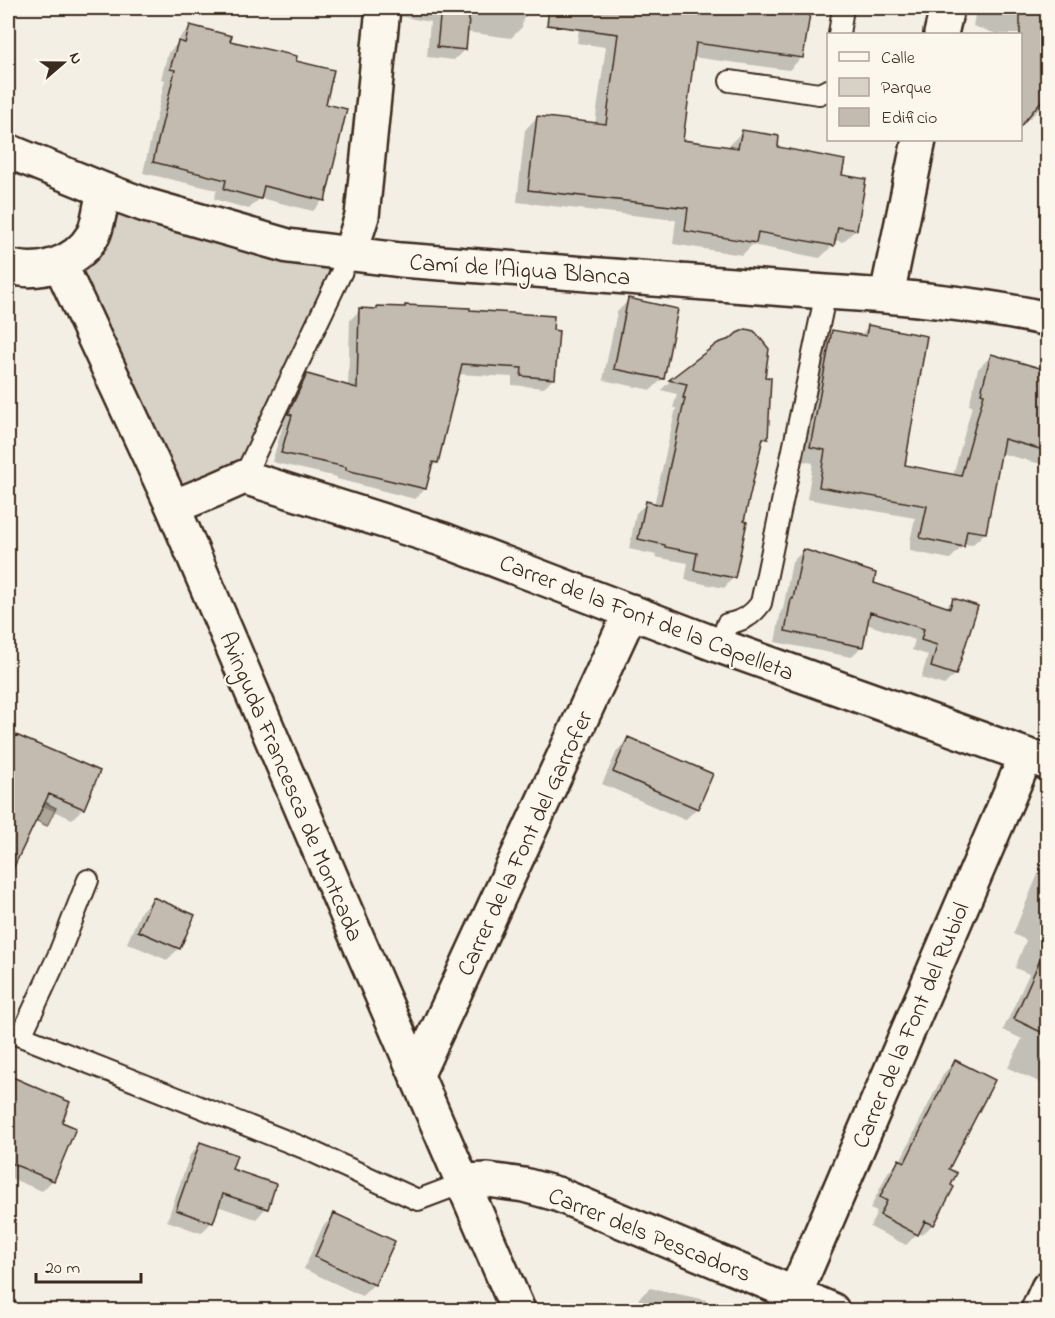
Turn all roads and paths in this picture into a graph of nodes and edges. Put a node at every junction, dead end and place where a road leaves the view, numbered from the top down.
1 (383, 8) edge
2 (843, 8) edge
3 (946, 8) edge
4 (839, 33) edge
5 (941, 33) edge
6 (730, 81) dead end
7 (827, 90) edge
8 (919, 141) edge
9 (8, 151) edge
10 (104, 190) junction
11 (350, 254) junction
12 (60, 264) junction
13 (8, 266) edge
14 (826, 292) junction
15 (887, 295) junction
16 (1047, 319) edge
17 (244, 477) junction
18 (173, 507) junction
19 (631, 611) junction
20 (720, 646) junction
21 (1037, 760) edge
22 (88, 880) dead end
23 (14, 1034) edge
24 (417, 1074) junction
25 (464, 1183) junction
26 (1047, 1288) edge
27 (795, 1293) junction
28 (518, 1311) edge
29 (832, 1311) edge
30 (1038, 1311) edge

1 - 11 street
2 - 4 lane
3 - 5 street
6 - 7 lane
8 - 15 street
9 - 10 street, Camí de l’Aigua Blanca
10 - 11 street, Camí de l’Aigua Blanca
10 - 12 street
11 - 14 street, Camí de l’Aigua Blanca
11 - 17 lane
12 - 13 street
12 - 18 street, Avinguda Francesca de Montcada
14 - 15 street, Camí de l’Aigua Blanca
14 - 20 lane
15 - 16 street, Camí de l’Aigua Blanca
17 - 18 street
17 - 19 street, Carrer de la Font de la Capelleta
18 - 24 street, Avinguda Francesca de Montcada
19 - 20 street, Carrer de la Font de la Capelleta
19 - 24 street, Carrer de la Font del Garrofer
20 - 21 street, Carrer de la Font de la Capelleta
21 - 27 street, Carrer de la Font del Rubiol
22 - 23 lane
23 - 25 lane
24 - 25 street, Avinguda Francesca de Montcada
25 - 27 street, Carrer dels Pescadors
25 - 28 street, Avinguda Francesca de Montcada
26 - 30 street
27 - 29 street, Carrer dels Pescadors

